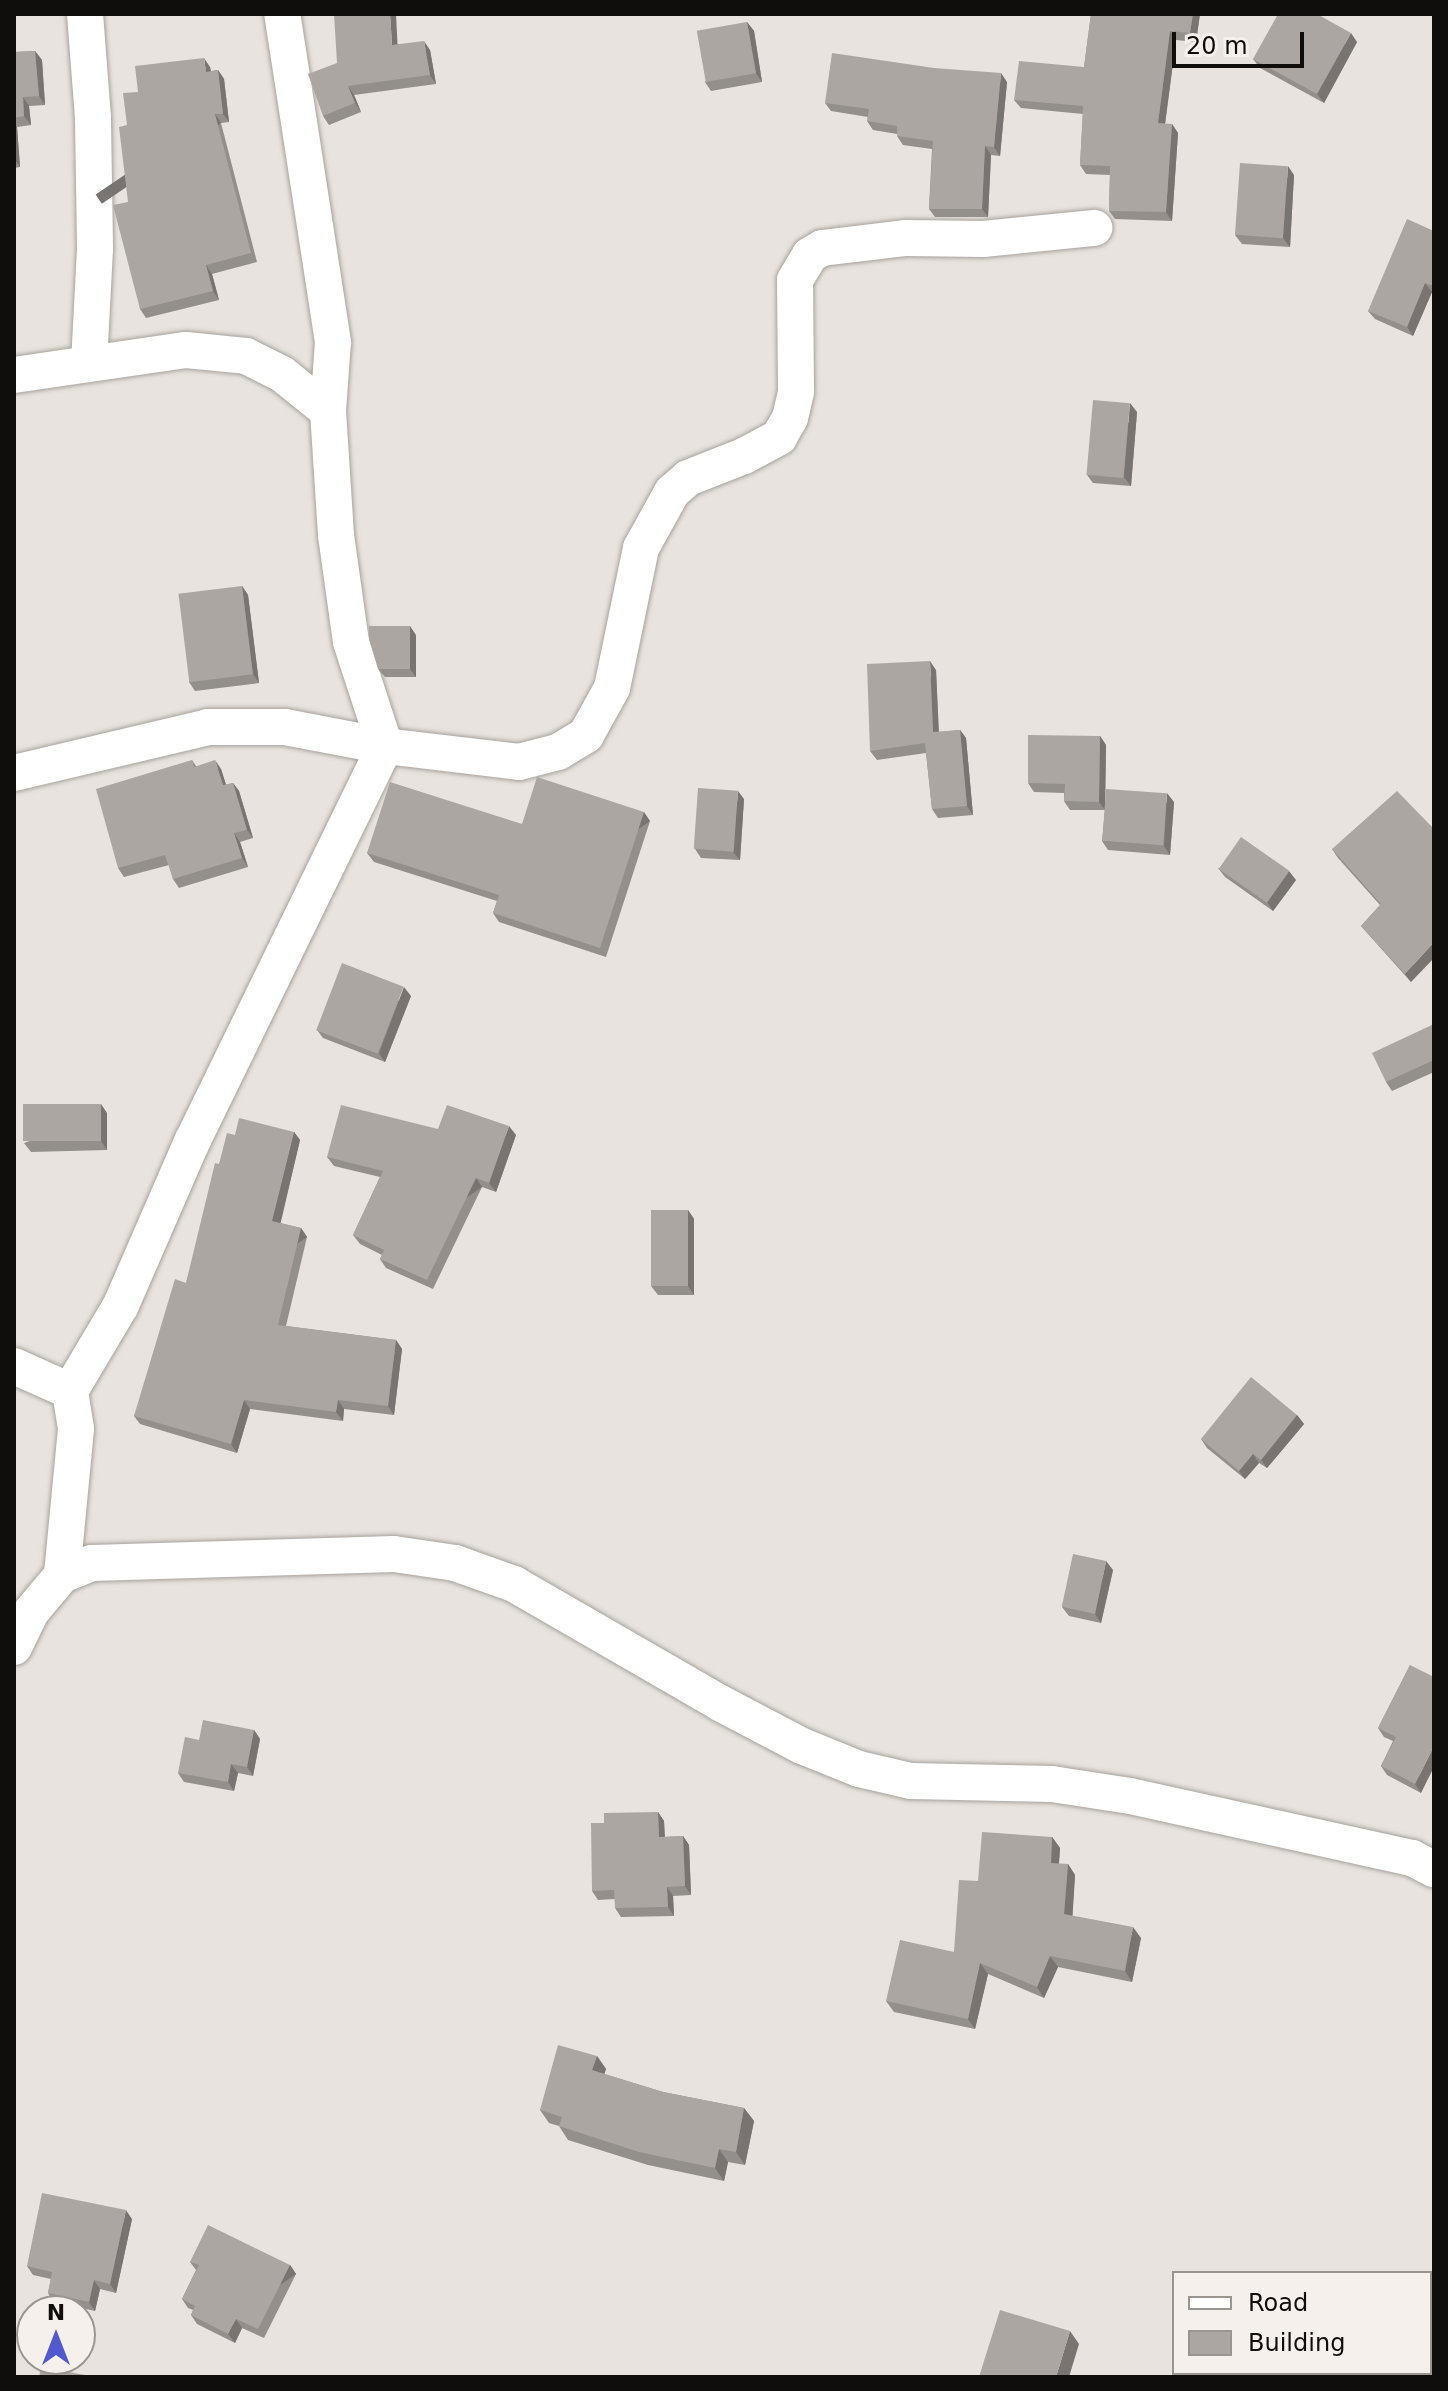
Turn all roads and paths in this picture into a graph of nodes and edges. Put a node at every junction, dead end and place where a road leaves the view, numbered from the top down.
1 (85, 14) edge
2 (282, 14) edge
3 (1094, 228) dead end
4 (89, 362) junction
5 (14, 375) edge
6 (328, 411) junction
7 (385, 746) junction
8 (14, 773) edge
9 (14, 1366) edge
10 (70, 1391) junction
11 (62, 1575) junction
12 (14, 1647) edge
13 (1434, 1869) edge

1 - 4 street
2 - 6 street
3 - 7 street
4 - 5 street
4 - 6 street
6 - 7 street
7 - 8 street
7 - 10 street
9 - 10 street
10 - 11 street
11 - 12 street
11 - 13 street

